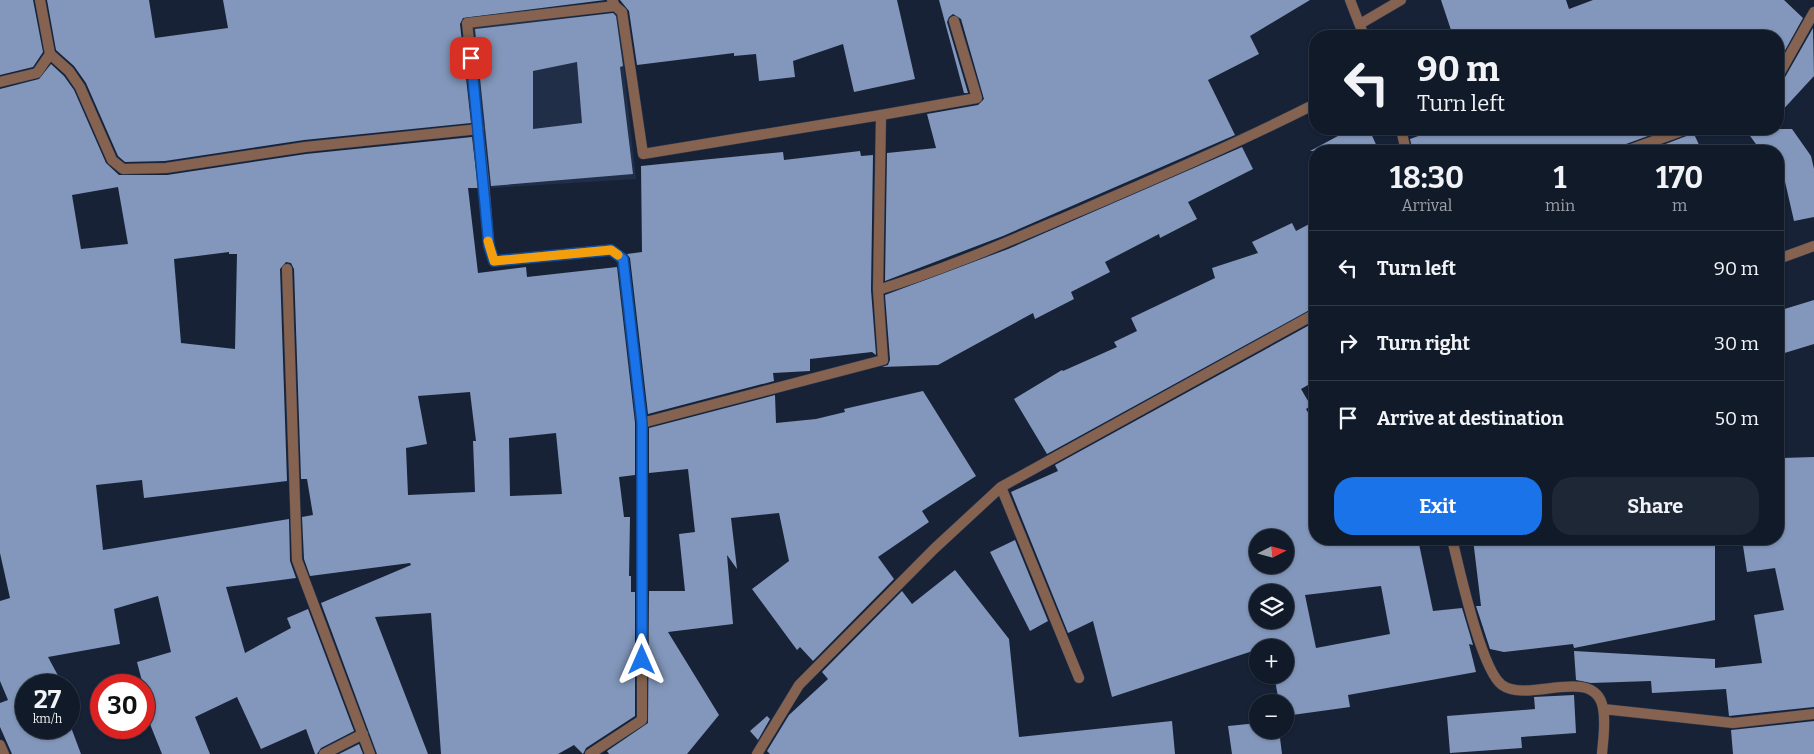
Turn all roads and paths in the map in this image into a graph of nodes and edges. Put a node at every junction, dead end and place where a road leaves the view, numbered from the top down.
1 (40, 0) edge
2 (1350, 0) edge
3 (1401, 0) edge
4 (614, 3) edge
5 (1814, 12) edge
6 (954, 21) dead end
7 (1360, 24) junction
8 (1362, 30) edge
9 (50, 54) junction
10 (1784, 65) edge
11 (0, 82) edge
12 (1309, 107) edge
13 (881, 115) junction
14 (479, 129) junction
15 (1670, 135) edge
16 (1643, 145) edge
17 (1814, 246) edge
18 (1784, 257) edge
19 (287, 269) dead end
20 (878, 290) junction
21 (1309, 317) edge
22 (642, 423) junction
23 (1001, 487) junction
24 (1454, 545) edge
25 (1079, 678) dead end
26 (1603, 709) junction
27 (1814, 714) edge
28 (363, 734) junction
29 (0, 745) edge
30 (4, 754) edge
31 (324, 754) edge
32 (370, 754) edge
33 (592, 754) edge
34 (757, 754) edge
35 (1602, 754) edge

1 - 9 street
2 - 7 street
3 - 7 street
4 - 13 street
4 - 14 street
5 - 10 street
6 - 13 street
7 - 8 street
9 - 11 street
9 - 14 street
12 - 20 street
13 - 20 street
14 - 22 street
15 - 16 street
17 - 18 street
19 - 28 street
20 - 22 street
21 - 23 street
22 - 33 street
23 - 25 street
23 - 34 street
24 - 26 street
26 - 27 street
26 - 35 street
28 - 31 street
28 - 32 street
29 - 30 street

